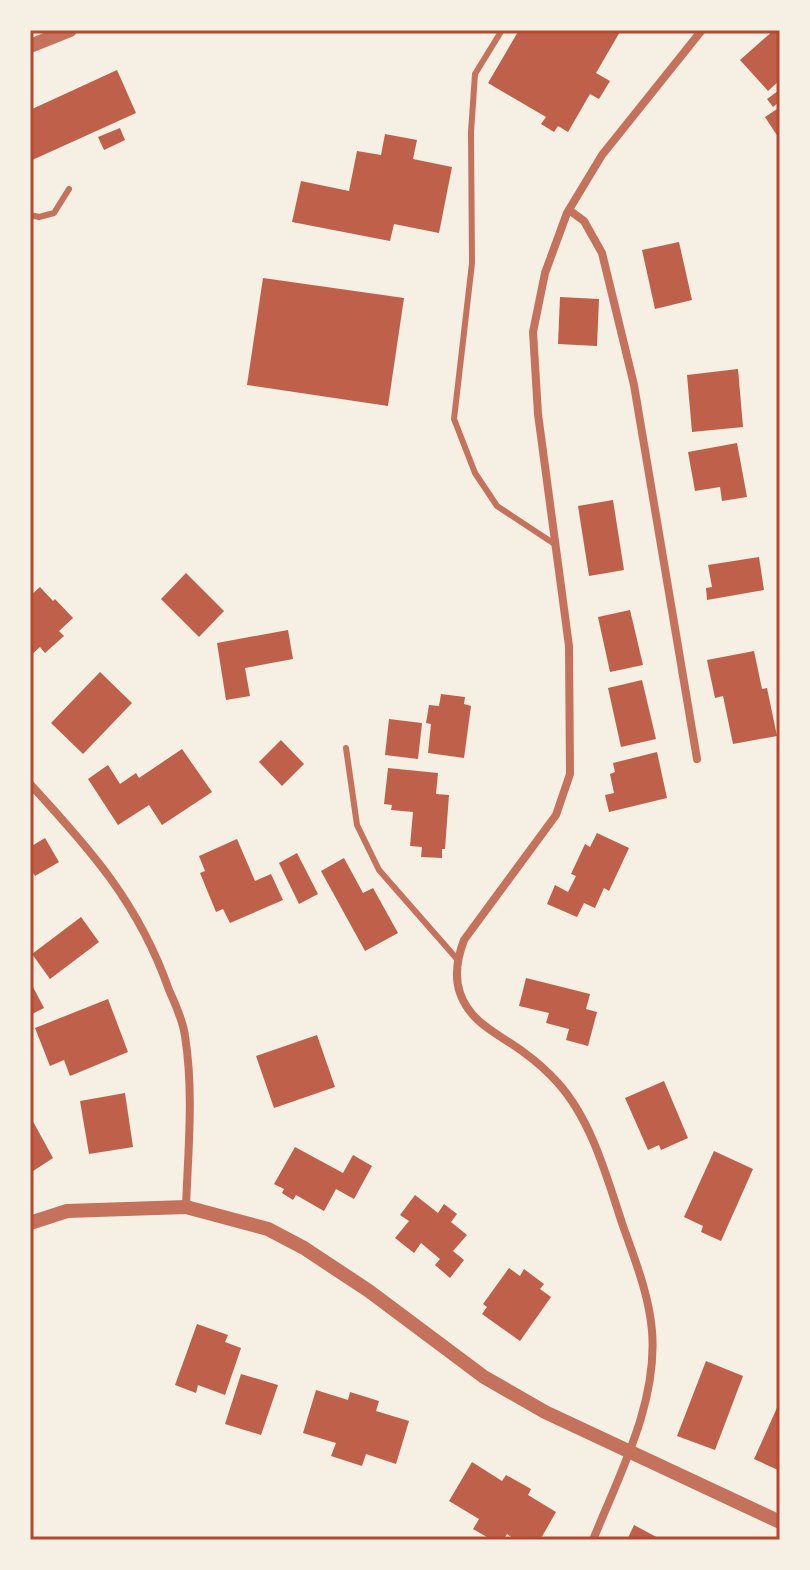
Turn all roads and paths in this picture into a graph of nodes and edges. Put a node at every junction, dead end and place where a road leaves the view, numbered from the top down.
1 (70, 30) edge
2 (502, 30) edge
3 (702, 30) edge
4 (30, 46) edge
5 (69, 189) dead end
6 (569, 210) junction
7 (30, 215) edge
8 (556, 545) junction
9 (346, 748) dead end
10 (697, 759) dead end
11 (30, 784) edge
12 (457, 959) junction
13 (186, 1207) junction
14 (30, 1223) edge
15 (628, 1452) junction
16 (780, 1522) edge
17 (593, 1540) edge

1 - 4 street
2 - 8 lane
3 - 6 street
5 - 7 lane
6 - 8 street
6 - 10 street
8 - 12 street
9 - 12 lane
11 - 13 street
12 - 15 street
13 - 14 street
13 - 15 street
15 - 16 street
15 - 17 street

